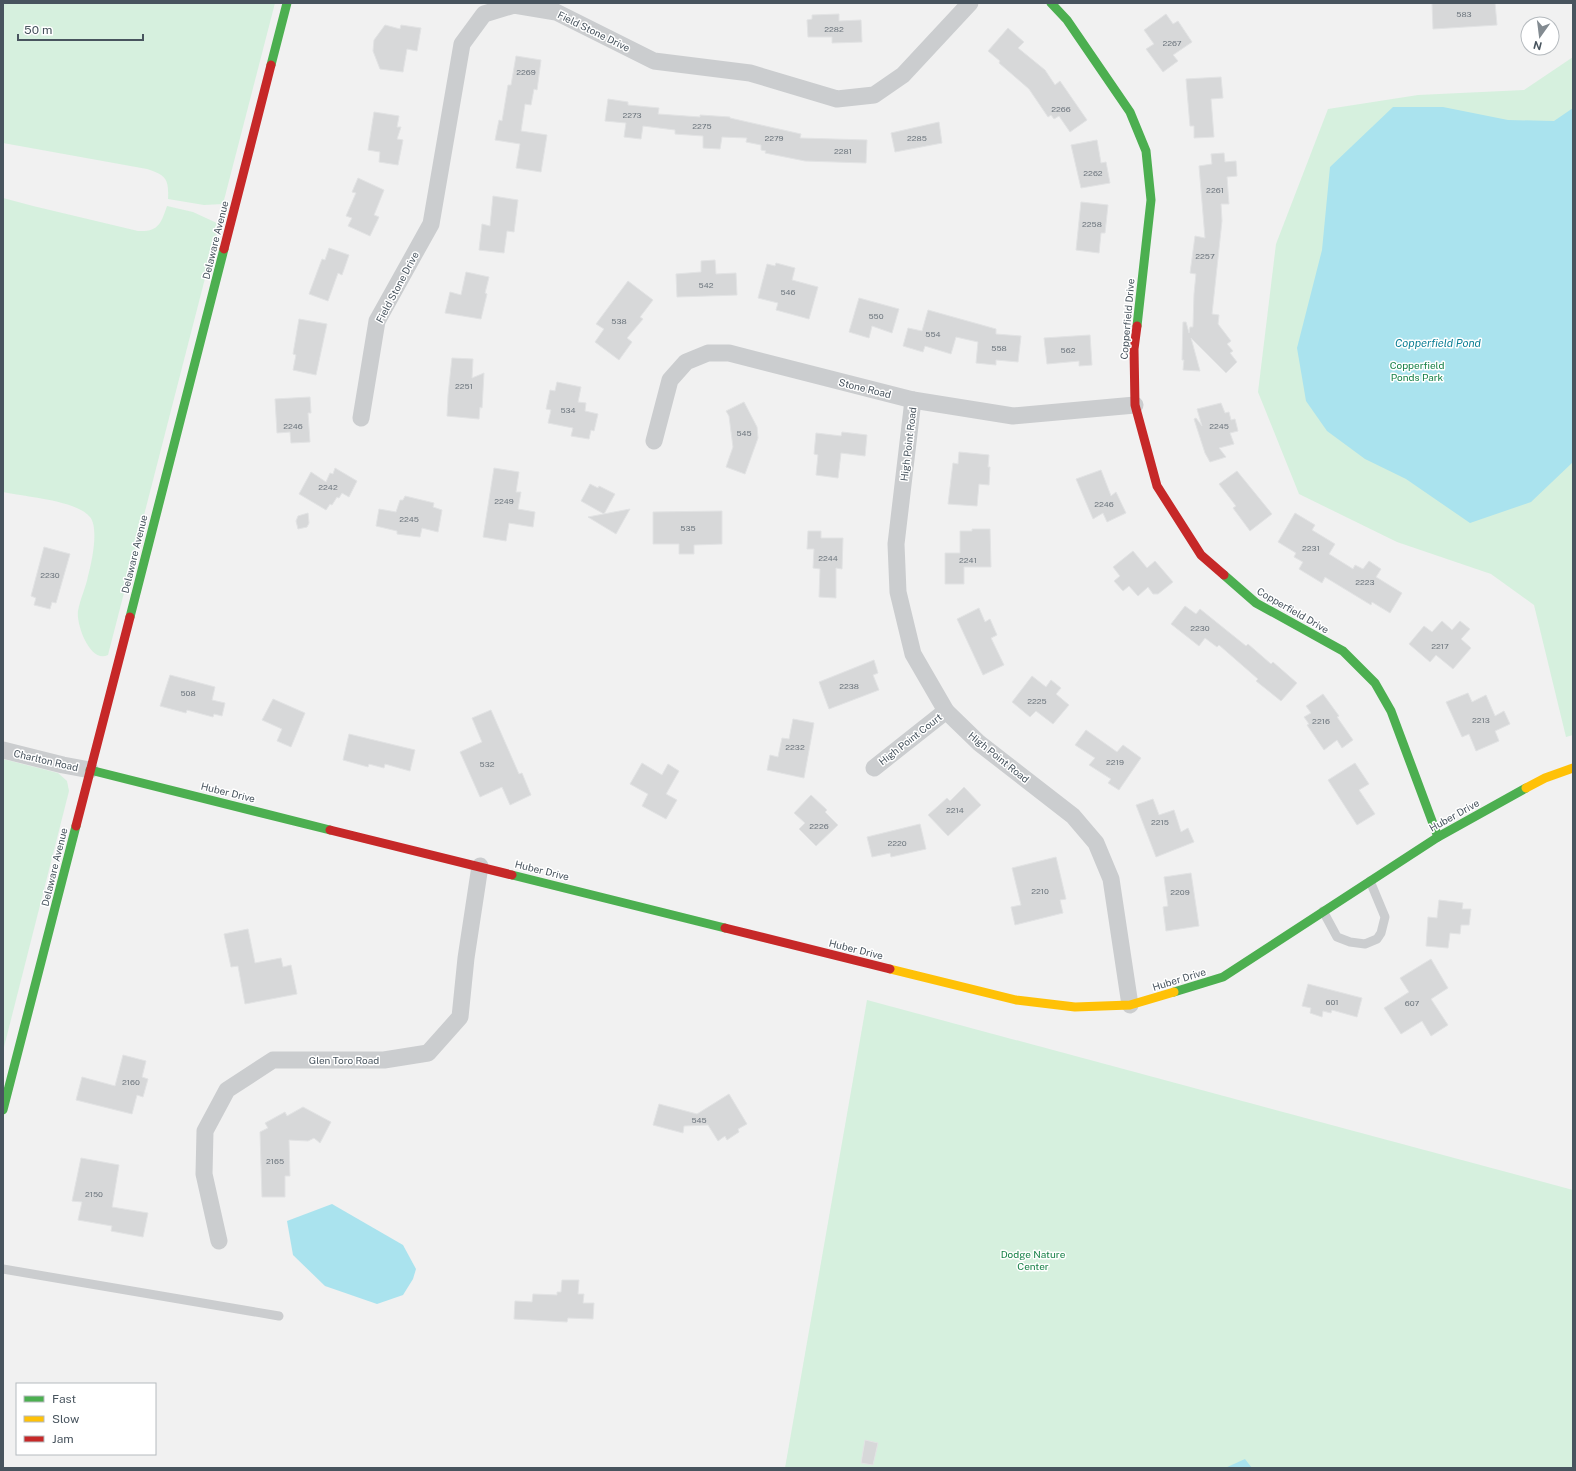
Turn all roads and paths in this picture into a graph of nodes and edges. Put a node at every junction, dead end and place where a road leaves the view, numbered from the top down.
1 (287, 3) edge
2 (970, 3) edge
3 (1051, 3) edge
4 (913, 400) junction
5 (1135, 404) junction
6 (361, 418) dead end
7 (654, 441) dead end
8 (946, 711) junction
9 (3, 750) edge
10 (874, 768) dead end
11 (1573, 768) edge
12 (90, 770) junction
13 (1438, 837) junction
14 (480, 866) junction
15 (1370, 880) junction
16 (1323, 911) junction
17 (1130, 1005) junction
18 (3, 1110) edge
19 (219, 1241) dead end
20 (3, 1269) edge
21 (279, 1316) dead end

1 - 12 street, Delaware Avenue
2 - 6 street, Field Stone Drive
3 - 5 street, Copperfield Drive
4 - 5 street, Stone Road
4 - 7 street, Stone Road
4 - 8 street, High Point Road
5 - 13 street, Copperfield Drive
8 - 10 street, High Point Court
8 - 17 street, High Point Road
9 - 12 street, Charlton Road
11 - 13 street, Huber Drive
12 - 14 street, Huber Drive
12 - 18 street, Delaware Avenue
13 - 15 street, Huber Drive
14 - 17 street, Huber Drive
14 - 19 street, Glen Toro Road
15 - 16 street, Huber Drive
15 - 16 lane
16 - 17 street, Huber Drive
20 - 21 lane

